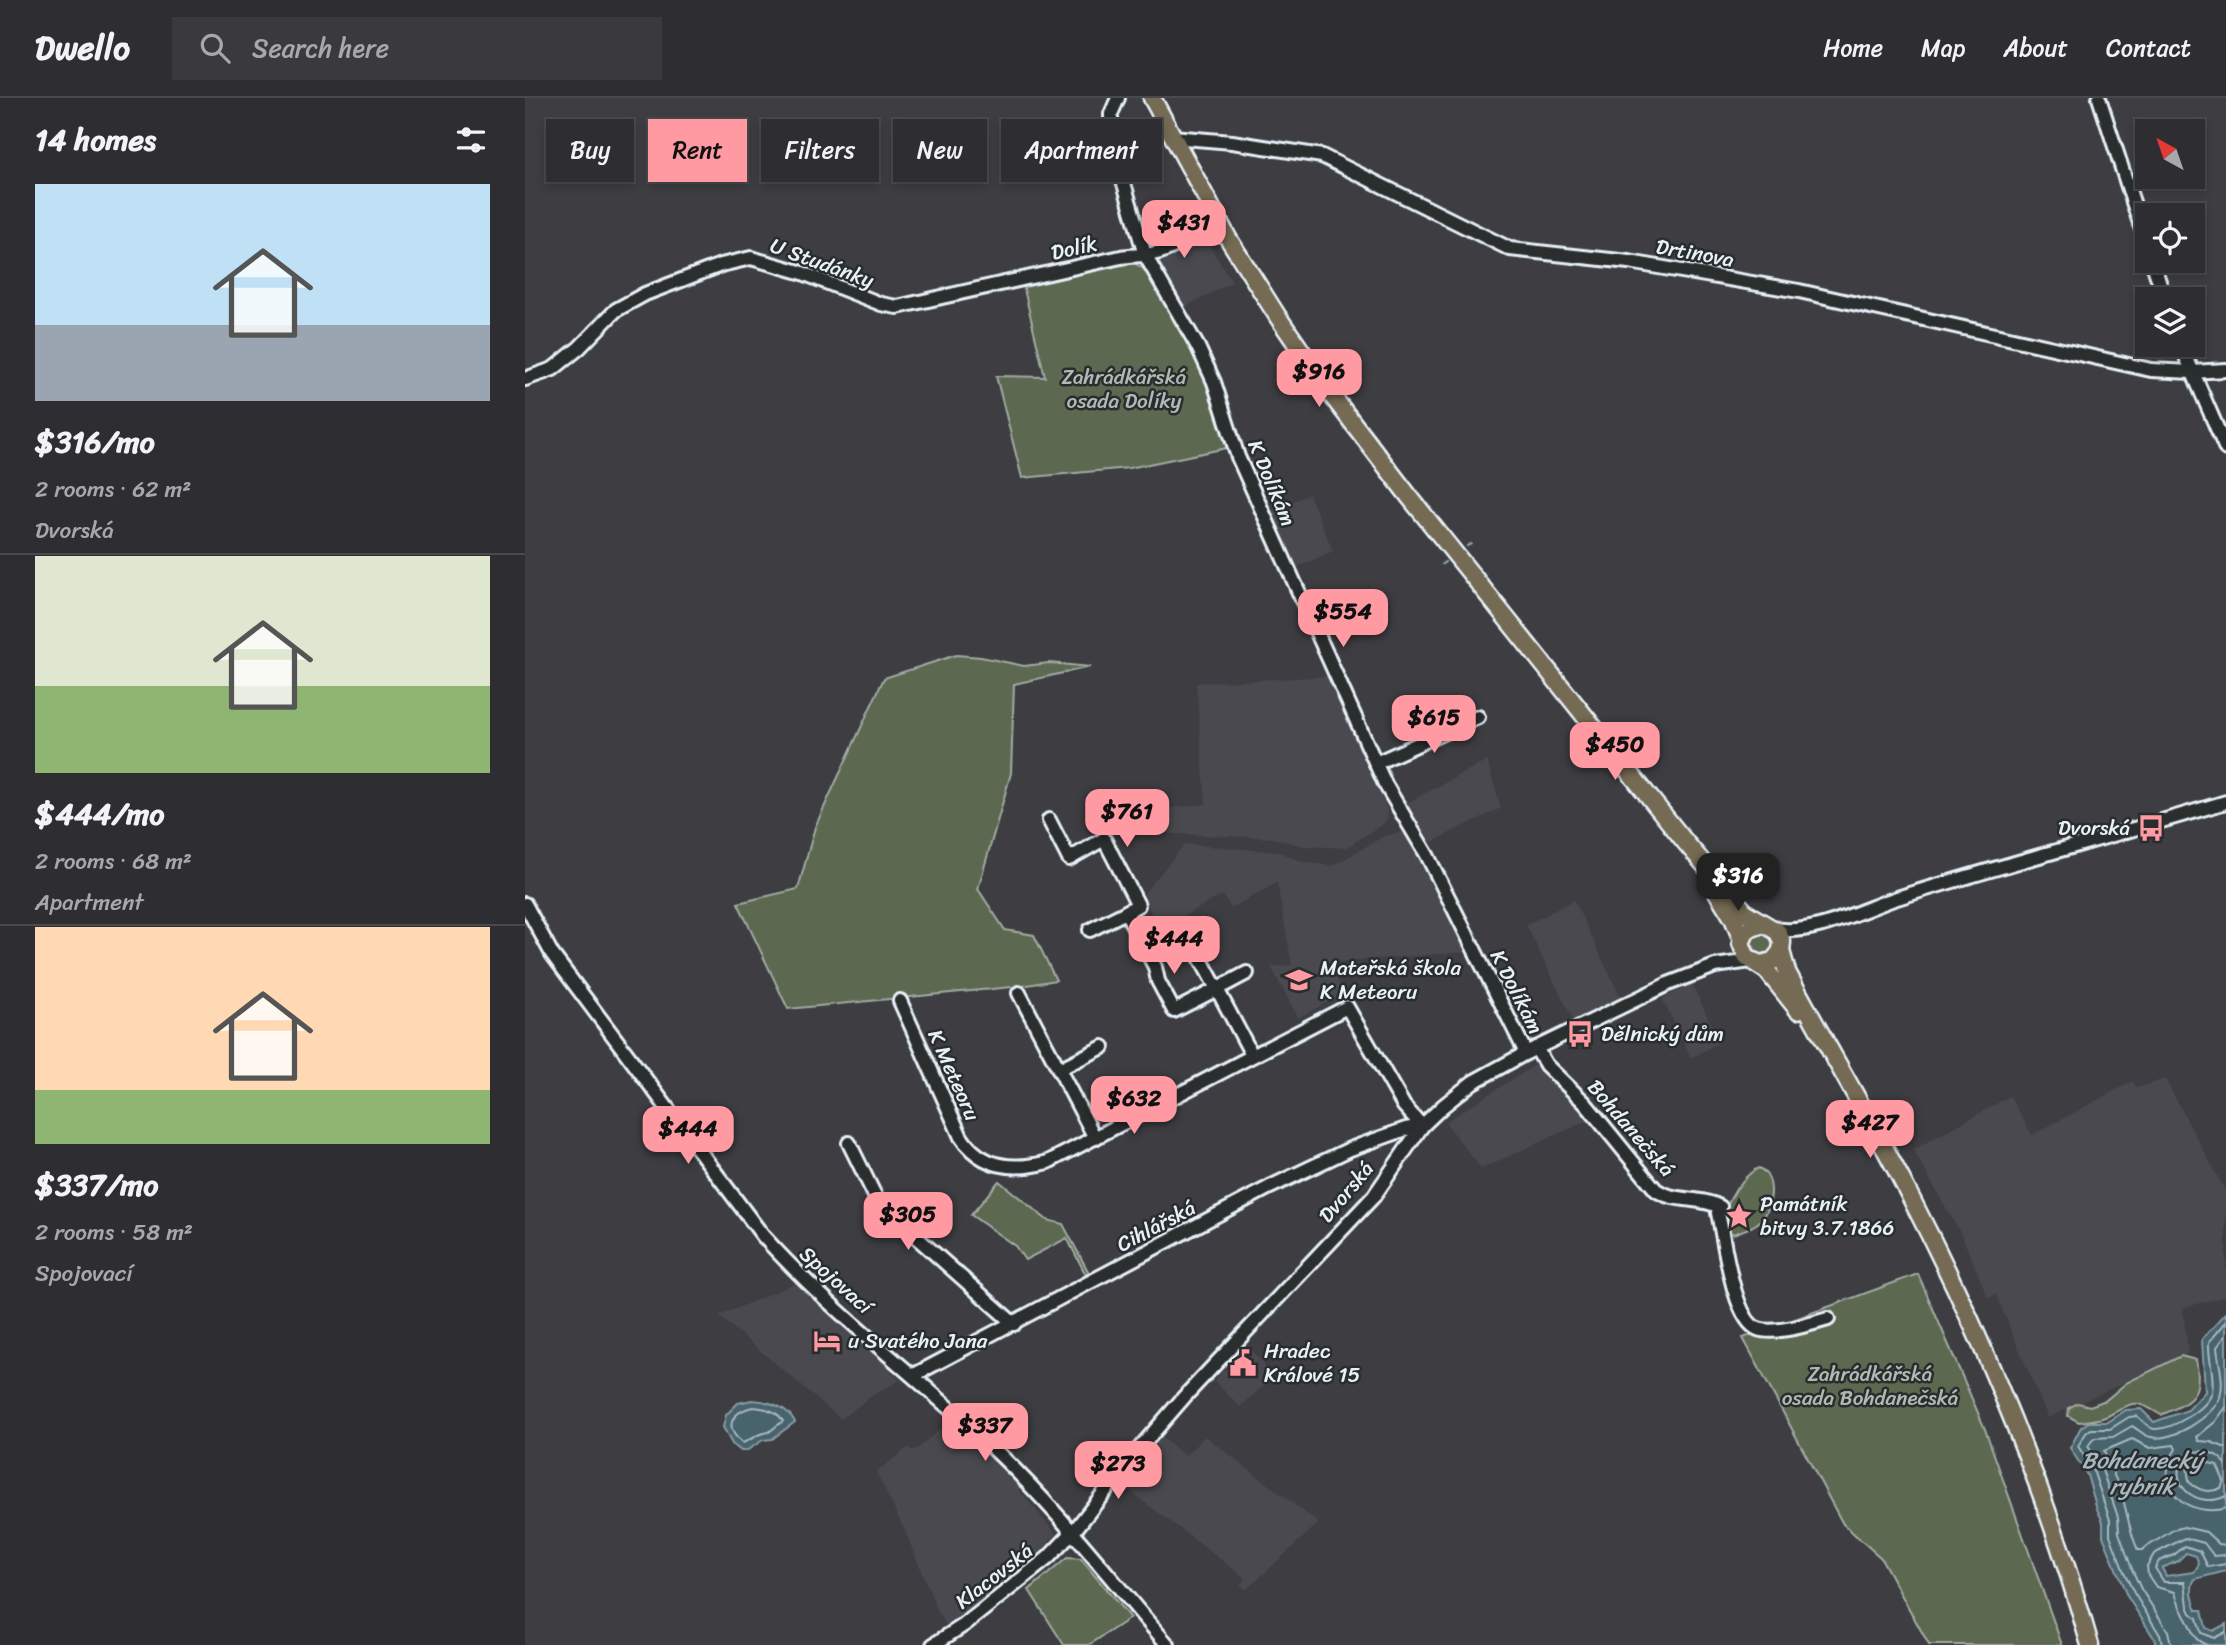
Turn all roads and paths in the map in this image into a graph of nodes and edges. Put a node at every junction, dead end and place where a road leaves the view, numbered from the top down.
1 (1118, 98) edge
2 (1152, 98) edge
3 (2099, 98) edge
4 (1172, 137) junction
5 (2135, 208) edge
6 (1228, 238) junction
7 (1145, 255) junction
8 (1013, 282) joint
9 (2186, 357) edge
10 (2226, 370) edge
11 (2192, 372) junction
12 (525, 379) edge
13 (2226, 449) edge
14 (1478, 717) dead end
15 (1376, 763) junction
16 (2226, 802) edge
17 (1049, 820) dead end
18 (1686, 843) junction
19 (525, 904) edge
20 (1126, 912) junction
21 (1769, 926) junction
22 (1810, 929) junction
23 (1090, 930) dead end
24 (1742, 942) junction
25 (1781, 950) junction
26 (1199, 956) dead end
27 (1753, 962) junction
28 (1715, 966) junction
29 (1247, 973) dead end
30 (1217, 989) junction
31 (1019, 993) dead end
32 (900, 1001) dead end
33 (1103, 1047) dead end
34 (1531, 1050) junction
35 (1831, 1054) junction
36 (1252, 1055) junction
37 (1059, 1069) junction
38 (1423, 1126) junction
39 (1095, 1138) junction
40 (849, 1143) dead end
41 (1828, 1319) dead end
42 (1014, 1324) junction
43 (914, 1376) junction
44 (1074, 1531) junction
45 (933, 1645) edge
46 (1168, 1645) edge
47 (2090, 1645) edge

1 - 7 street, K Dolíkám
2 - 4 main road
3 - 5 street
4 - 6 main road
4 - 11 street, Drtinova
6 - 7 street, Dolík
6 - 18 main road
7 - 8 street, Dolík
7 - 15 street, K Dolíkám
8 - 12 street, U Studánky
9 - 11 street
10 - 11 street, Drtinova
11 - 13 street
14 - 15 street
15 - 34 street, K Dolíkám
16 - 22 street, Dvorská
17 - 20 street
18 - 21 main road
18 - 24 main road
19 - 43 street, Spojovací
20 - 23 street
20 - 30 street
21 - 22 street, Dvorská
21 - 24 main road, Dvorská
21 - 25 main road
22 - 25 street, Dvorská
24 - 27 main road
24 - 28 street, Dvorská
25 - 27 main road, Dvorská
25 - 35 main road
26 - 30 street
27 - 28 street, Dvorská
27 - 35 main road
28 - 34 street, Dvorská
29 - 30 street
30 - 36 street
31 - 37 street
32 - 39 street, K Meteoru
33 - 37 street
34 - 38 street, Dvorská
34 - 41 street, Bohdanečská
35 - 47 main road
36 - 38 street, K Meteoru
36 - 39 street, K Meteoru
37 - 39 street
38 - 42 street, Cihlářská
38 - 44 street, Dvorská
40 - 42 street
42 - 43 street, Cihlářská
43 - 44 street, Spojovací
44 - 45 street, Klacovská
44 - 46 street, Spojovací

